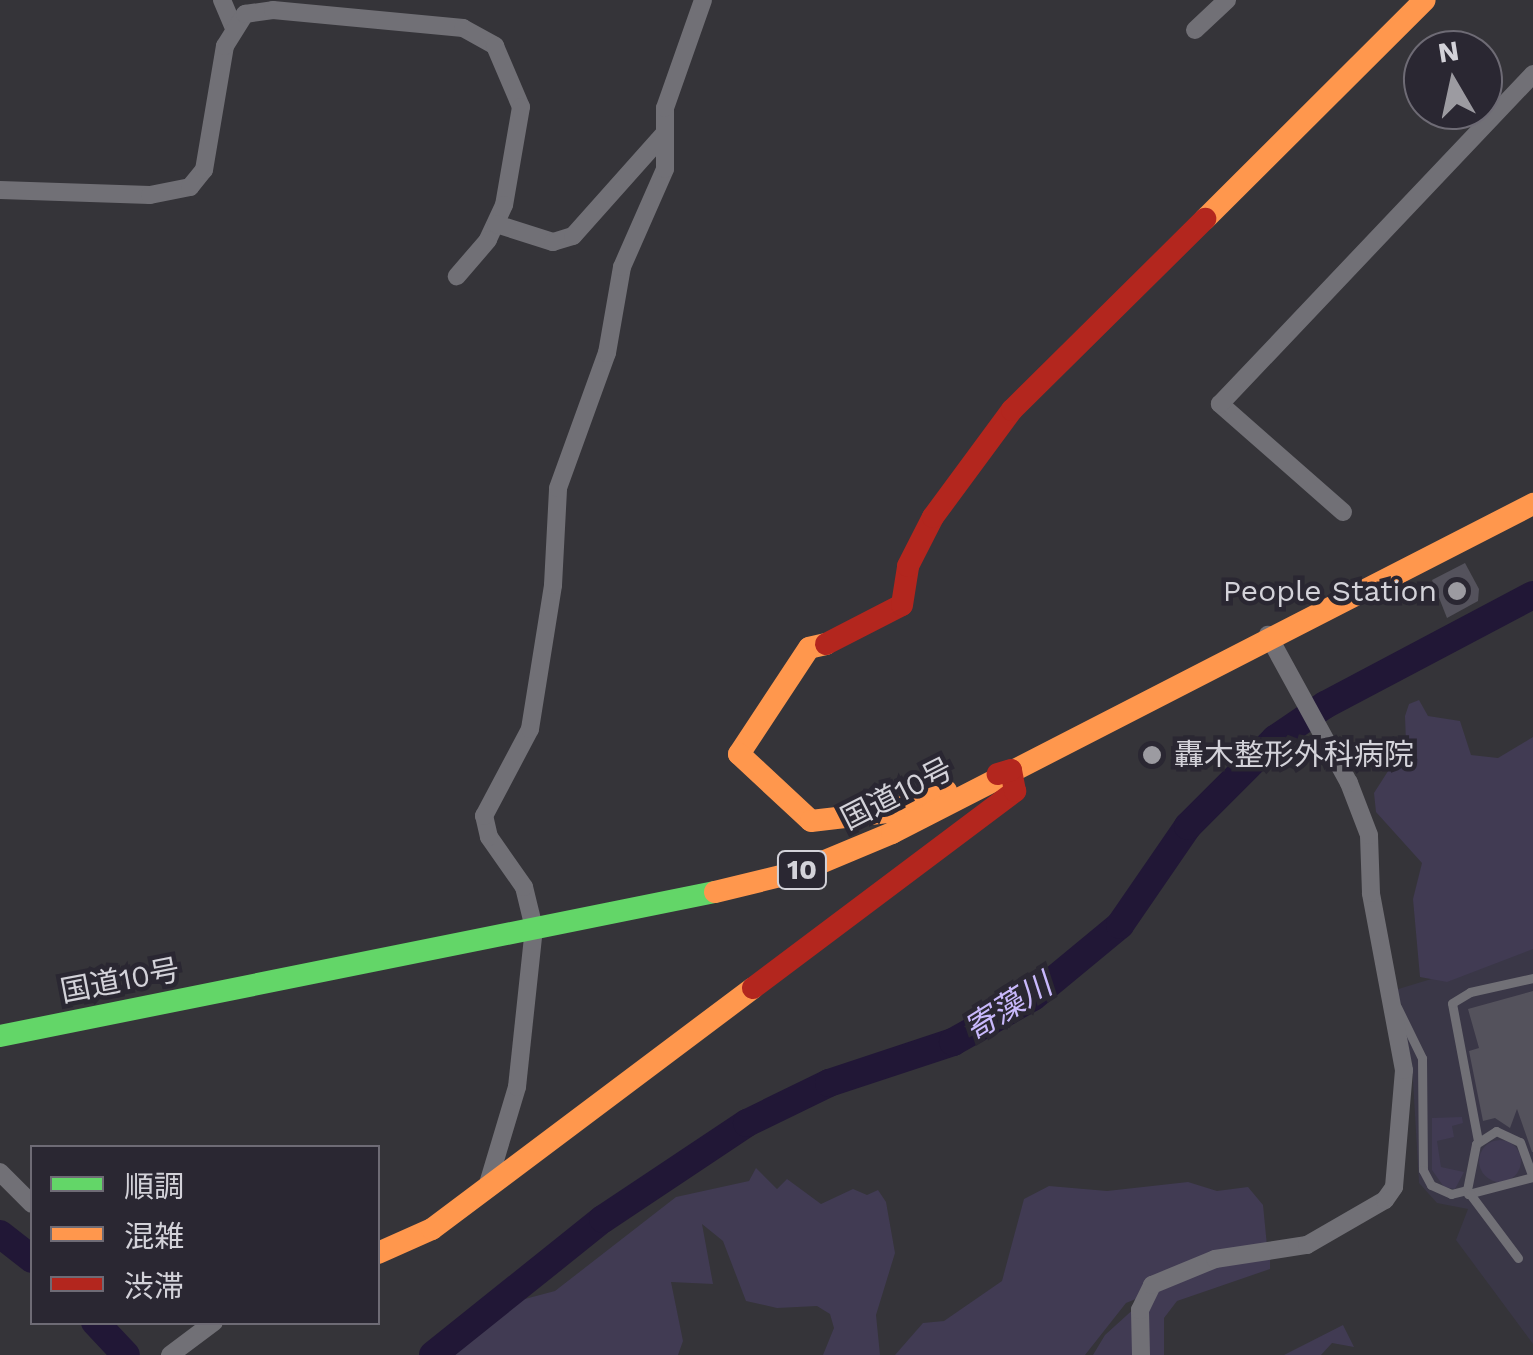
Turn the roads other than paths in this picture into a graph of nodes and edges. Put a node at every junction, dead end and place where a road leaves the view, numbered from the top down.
1 (222, 0) edge
2 (704, 0) edge
3 (1226, 0) edge
4 (1426, 0) edge
5 (234, 26) junction
6 (1195, 30) dead end
7 (1533, 74) edge
8 (664, 134) junction
9 (0, 190) edge
10 (496, 224) junction
11 (457, 276) dead end
12 (1533, 504) edge
13 (1343, 512) dead end
14 (1268, 635) junction
15 (1011, 770) junction
16 (534, 928) junction
17 (1533, 978) edge
18 (1392, 1000) junction
19 (0, 1036) edge
20 (1478, 1141) junction
21 (0, 1172) edge
22 (1533, 1177) edge
23 (487, 1188) junction
24 (1466, 1194) junction
25 (30, 1202) edge
26 (380, 1252) edge
27 (1518, 1258) dead end
28 (210, 1325) edge
29 (173, 1353) edge
30 (1142, 1355) edge

1 - 5 street
2 - 8 street
3 - 6 street
4 - 15 main road
5 - 9 street
5 - 10 street
7 - 13 street
8 - 10 street
8 - 16 street
10 - 11 street
12 - 14 main road, 国道10号 / 10
14 - 15 main road, 国道10号 / 10
14 - 18 street
15 - 16 main road, 国道10号 / 10
15 - 23 main road
16 - 19 main road, 国道10号 / 10
16 - 23 street
17 - 20 lane
18 - 24 lane
18 - 30 street
20 - 22 lane
20 - 24 lane
21 - 25 street
22 - 24 lane
23 - 26 main road
24 - 27 lane
28 - 29 street

